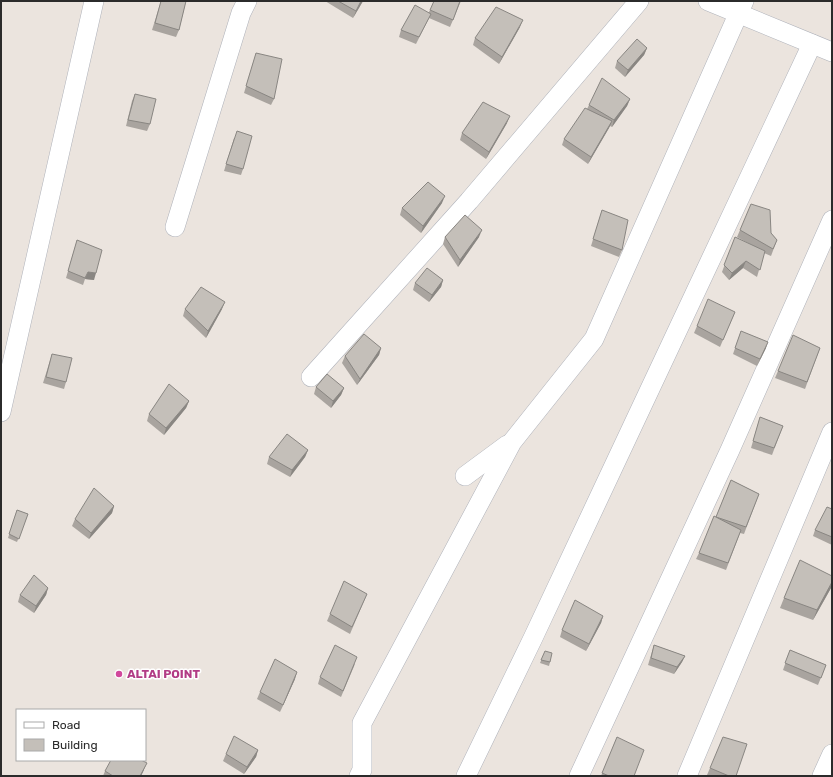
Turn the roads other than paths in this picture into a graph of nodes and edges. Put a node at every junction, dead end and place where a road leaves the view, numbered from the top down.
1 (94, 1) edge
2 (246, 1) edge
3 (639, 1) edge
4 (708, 1) edge
5 (741, 7) edge
6 (812, 44) junction
7 (832, 52) edge
8 (832, 220) edge
9 (175, 226) dead end
10 (311, 377) dead end
11 (1, 412) edge
12 (832, 432) edge
13 (512, 442) junction
14 (465, 476) dead end
15 (832, 754) edge
16 (359, 776) edge
17 (466, 776) edge
18 (579, 776) edge
19 (687, 776) edge
20 (822, 776) edge

1 - 11 street
2 - 9 street
3 - 10 street
4 - 5 street
5 - 6 street
5 - 13 street
6 - 7 street
6 - 17 street
8 - 18 street
12 - 19 street
13 - 14 street
13 - 16 street
15 - 20 street

